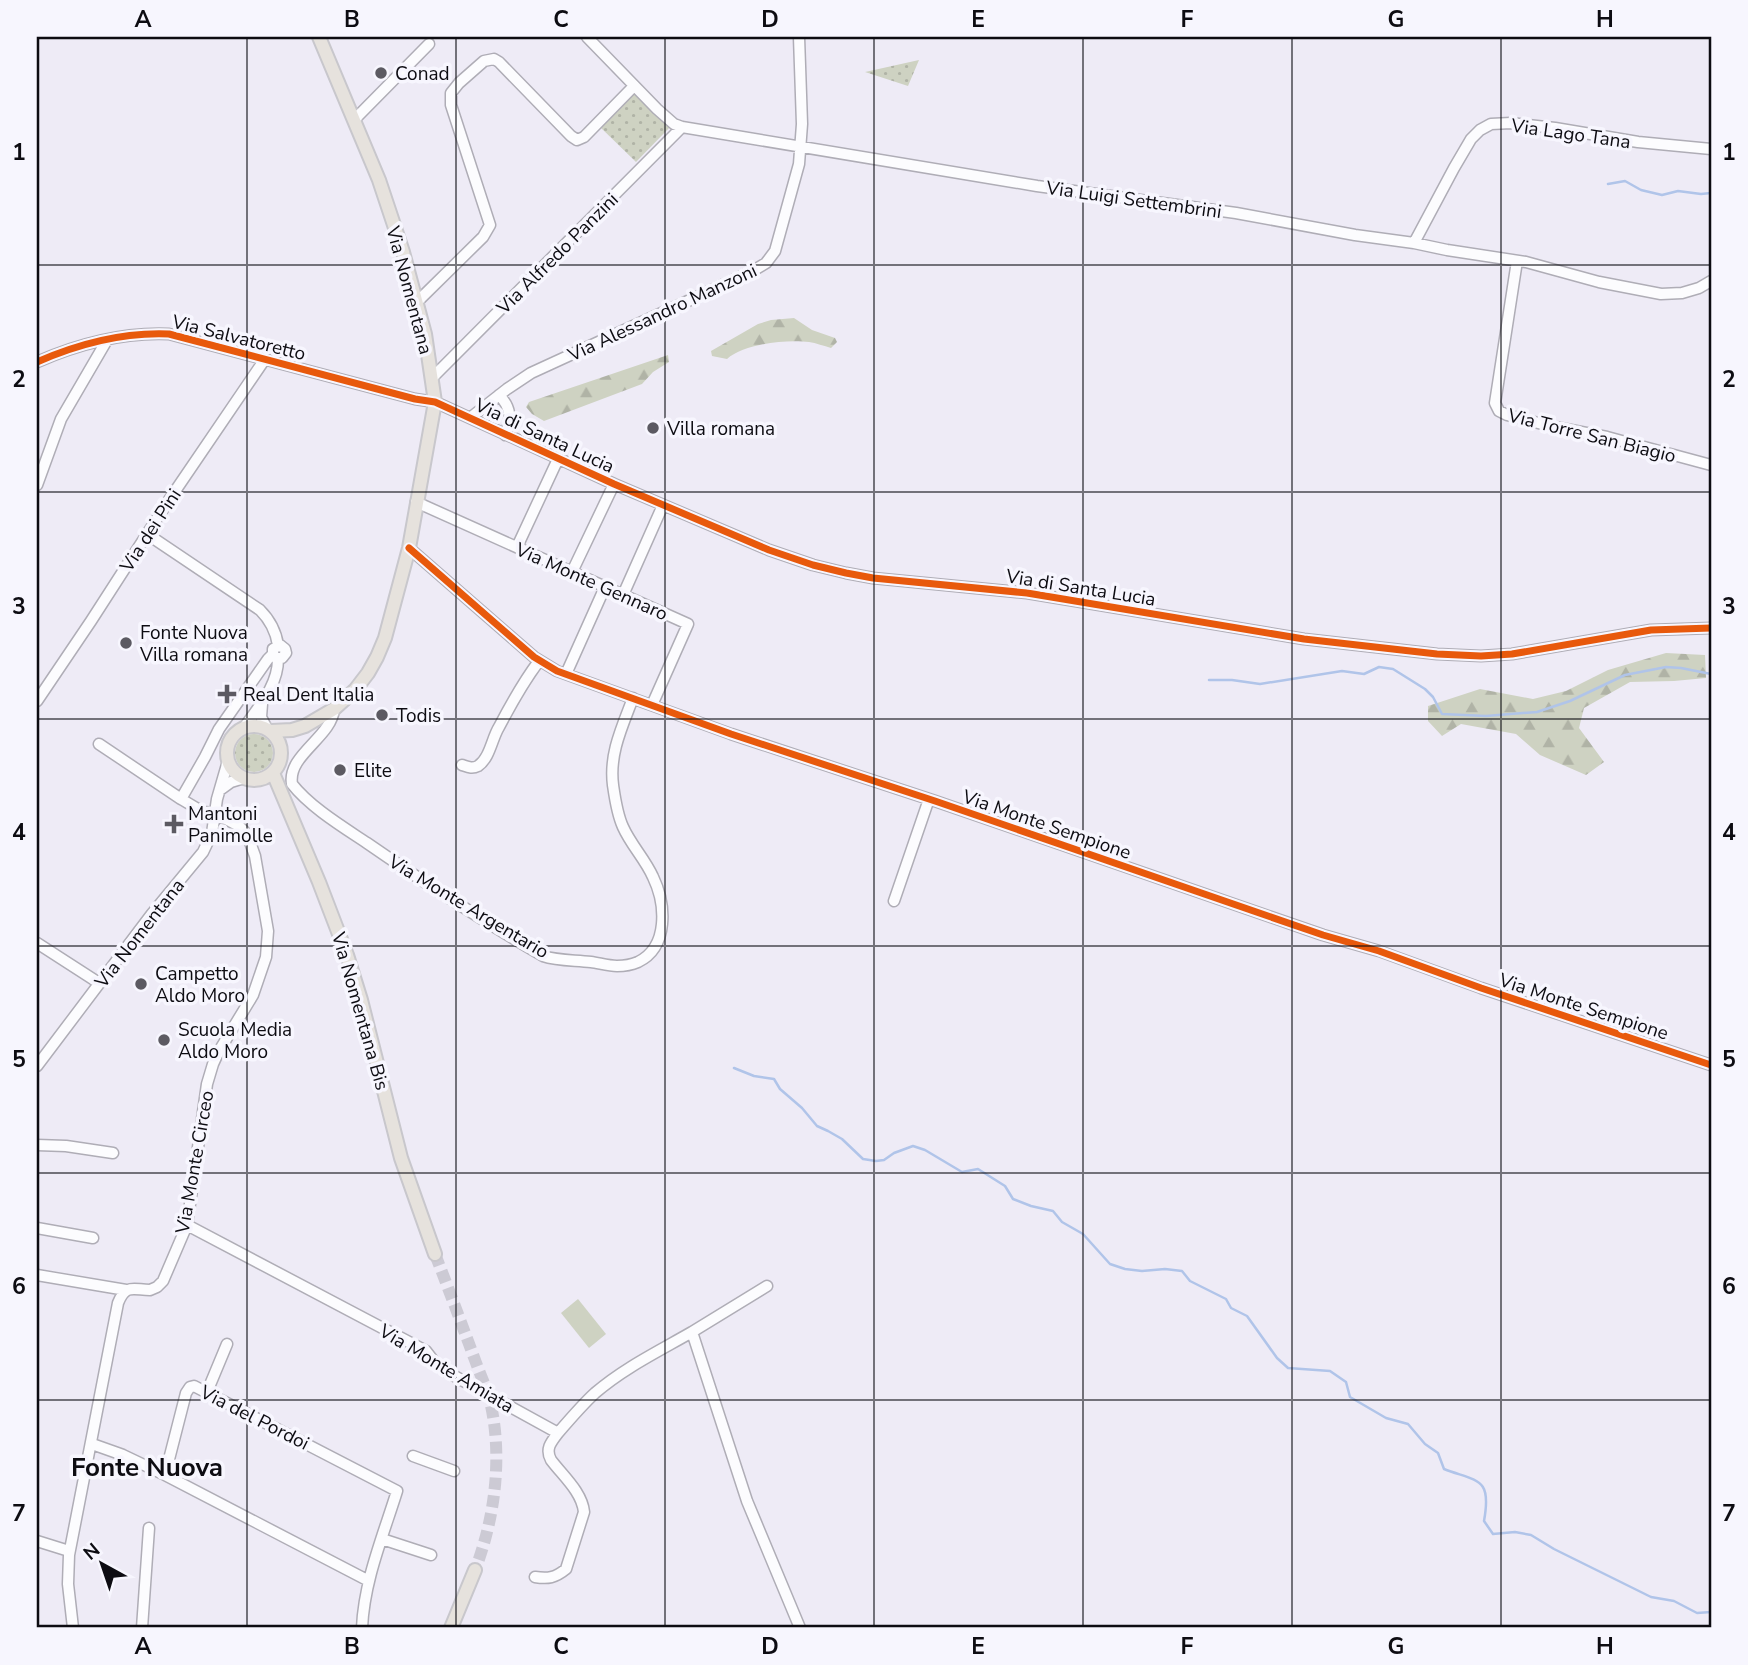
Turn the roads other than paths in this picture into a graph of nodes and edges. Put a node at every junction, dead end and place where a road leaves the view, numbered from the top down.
1 (319, 37) edge
2 (587, 37) edge
3 (799, 37) edge
4 (429, 44) dead end
5 (634, 86) junction
6 (354, 120) junction
7 (682, 127) junction
8 (801, 148) junction
9 (1711, 149) edge
10 (1415, 243) junction
11 (1517, 261) junction
12 (1711, 281) edge
13 (417, 302) junction
14 (107, 340) junction
15 (265, 359) junction
16 (37, 362) edge
17 (432, 378) junction
18 (499, 395) junction
19 (435, 402) junction
20 (470, 418) junction
21 (505, 435) junction
22 (558, 459) junction
23 (1711, 465) edge
24 (614, 484) junction
25 (37, 485) edge
26 (416, 502) junction
27 (663, 505) junction
28 (147, 534) junction
29 (517, 547) junction
30 (409, 548) junction
31 (572, 572) junction
32 (605, 587) junction
33 (623, 595) junction
34 (1711, 628) edge
35 (276, 653) junction
36 (539, 660) junction
37 (566, 674) junction
38 (633, 698) junction
39 (37, 701) edge
40 (262, 703) junction
41 (652, 705) junction
42 (334, 709) junction
43 (305, 726) junction
44 (244, 728) junction
45 (269, 730) junction
46 (99, 744) dead end
47 (282, 753) junction
48 (228, 761) junction
49 (462, 765) dead end
50 (273, 773) junction
51 (244, 778) junction
52 (220, 790) junction
53 (181, 799) junction
54 (929, 799) junction
55 (215, 813) junction
56 (894, 901) dead end
57 (37, 943) edge
58 (99, 983) junction
59 (1711, 1065) edge
60 (37, 1066) edge
61 (37, 1145) edge
62 (113, 1153) dead end
63 (187, 1225) junction
64 (37, 1228) edge
65 (93, 1238) dead end
66 (435, 1254) tunnel mouth
67 (37, 1275) edge
68 (767, 1286) dead end
69 (126, 1290) junction
70 (692, 1332) junction
71 (227, 1344) dead end
72 (206, 1392) junction
73 (558, 1433) junction
74 (92, 1444) junction
75 (413, 1455) dead end
76 (454, 1471) dead end
77 (165, 1475) junction
78 (149, 1528) dead end
79 (382, 1539) junction
80 (37, 1541) edge
81 (69, 1551) junction
82 (431, 1555) dead end
83 (475, 1570) tunnel mouth
84 (535, 1577) dead end
85 (369, 1581) junction
86 (73, 1628) edge
87 (142, 1628) edge
88 (362, 1628) edge
89 (451, 1628) edge
90 (800, 1628) edge

1 - 6 main road, Via Nomentana
2 - 5 street, Via Luigi Settembrini
3 - 8 street, Via Alessandro Manzoni
4 - 6 street
5 - 7 street, Via Luigi Settembrini
5 - 13 street
6 - 13 main road, Via Nomentana
7 - 8 street, Via Luigi Settembrini
7 - 17 street, Via Alfredo Panzini
8 - 10 street, Via Luigi Settembrini
8 - 18 street, Via Alessandro Manzoni
9 - 10 street, Via Lago Tana
10 - 11 street, Via Luigi Settembrini
11 - 12 street, Via Luigi Settembrini
11 - 23 street, Via Torre San Biagio
13 - 17 main road, Via Nomentana
14 - 15 street, Via Salvatoretto
14 - 16 street, Via Salvatoretto
14 - 25 street
15 - 19 street, Via Salvatoretto
15 - 28 street, Via dei Pini
17 - 19 main road, Via Nomentana
18 - 20 street, Via Alessandro Manzoni
18 - 21 street
19 - 20 street, Via di Santa Lucia
19 - 26 main road, Via Nomentana
20 - 21 street, Via di Santa Lucia
21 - 22 street, Via di Santa Lucia
22 - 24 street, Via di Santa Lucia
22 - 29 street
24 - 27 street, Via di Santa Lucia
24 - 31 street
26 - 29 street, Via Monte Gennaro
26 - 30 main road, Via Nomentana
27 - 33 street
27 - 34 street, Via di Santa Lucia
28 - 35 street
28 - 39 street, Via dei Pini
29 - 31 street, Via Monte Gennaro
30 - 36 street, Via Monte Sempione
30 - 42 main road, Via Nomentana
31 - 32 street, Via Monte Gennaro
32 - 33 street, Via Monte Gennaro
32 - 37 street
33 - 41 street, Via Monte Gennaro
35 - 40 street
35 - 53 street
36 - 37 street, Via Monte Sempione
36 - 49 street
37 - 38 street, Via Monte Sempione
38 - 41 street, Via Monte Sempione
38 - 42 street, Via Monte Argentario
40 - 44 street
40 - 45 street
41 - 54 street, Via Monte Sempione
42 - 43 main road, Via Nomentana
43 - 45 main road, Via Nomentana
43 - 47 main road, Via Nomentana
44 - 45 main road
44 - 48 main road
45 - 47 main road
46 - 53 street, Via Monte Circeo
47 - 50 main road
48 - 51 main road
48 - 52 street, Via Nomentana
50 - 51 main road
50 - 66 main road, Via Nomentana Bis
51 - 52 street
52 - 55 street, Via Nomentana
53 - 55 street, Via Monte Circeo
54 - 56 street
54 - 59 street, Via Monte Sempione
55 - 58 street, Via Nomentana
55 - 63 street, Via Monte Circeo
57 - 58 street
58 - 60 street, Via Nomentana
61 - 62 street
63 - 69 street, Via Monte Circeo
63 - 73 street, Via Monte Amiata
64 - 65 street
67 - 69 street
68 - 70 street
69 - 74 street
70 - 73 street
70 - 90 street
71 - 72 street
72 - 77 street, Via del Pordoi
72 - 79 street, Via del Pordoi
73 - 84 street
74 - 77 street
74 - 81 street
75 - 76 street
77 - 85 street
78 - 87 street
79 - 82 street
79 - 85 street
80 - 81 street
81 - 86 street
83 - 89 main road
85 - 88 street

